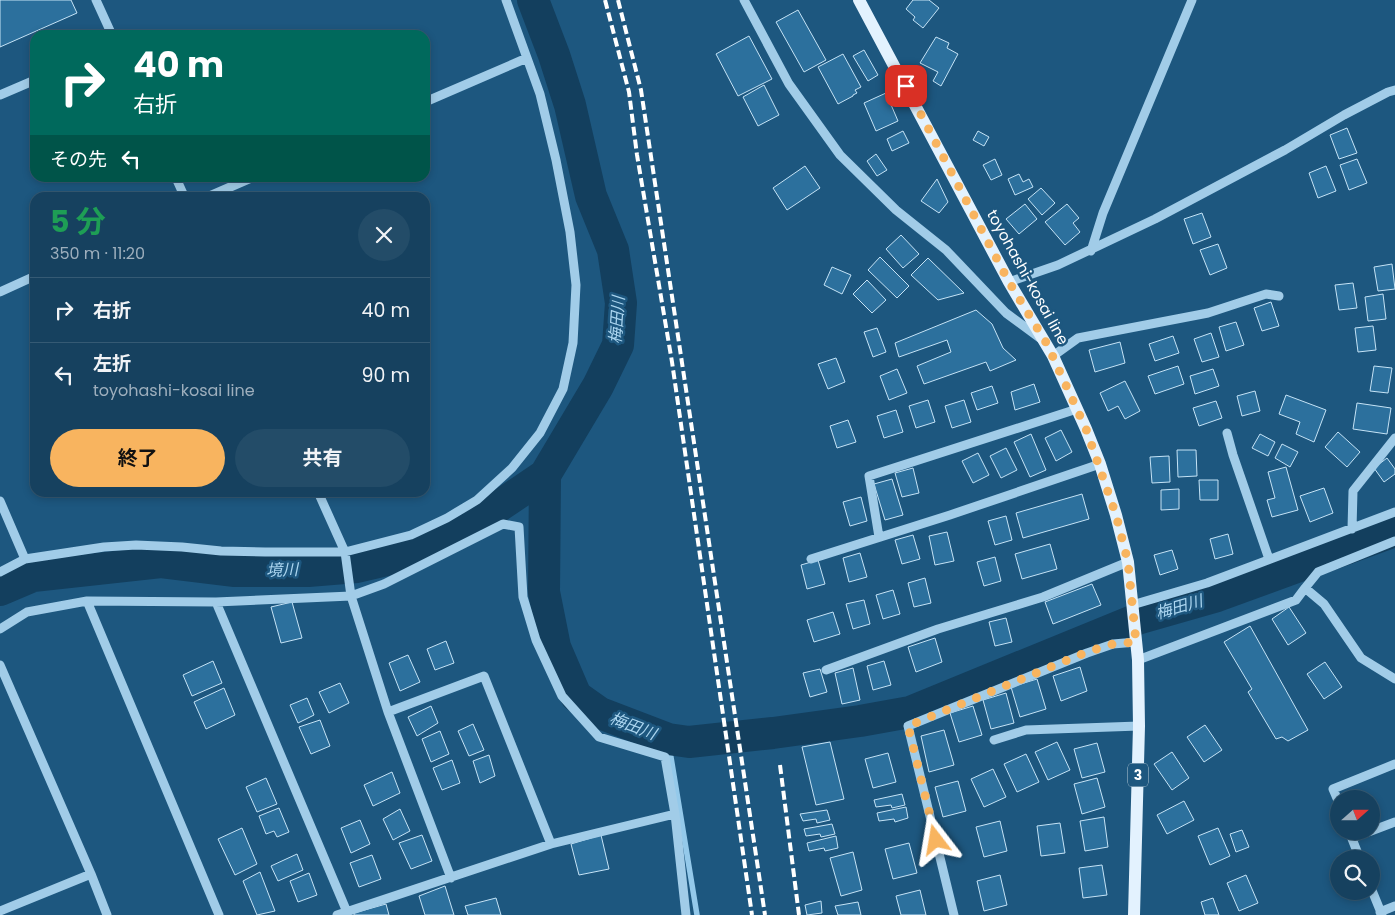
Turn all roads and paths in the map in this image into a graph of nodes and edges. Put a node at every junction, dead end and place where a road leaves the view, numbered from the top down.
1 (96, 0) edge
2 (506, 0) edge
3 (744, 0) edge
4 (859, 0) edge
5 (1192, 0) edge
6 (110, 30) edge
7 (527, 58) junction
8 (30, 82) edge
9 (1395, 90) edge
10 (0, 96) edge
11 (430, 100) edge
12 (242, 182) edge
13 (219, 192) edge
14 (1090, 251) junction
15 (30, 278) edge
16 (1009, 282) junction
17 (0, 292) edge
18 (1279, 296) dead end
19 (1047, 344) junction
20 (1053, 356) junction
21 (1076, 409) junction
22 (1227, 433) dead end
23 (1395, 438) edge
24 (1100, 464) junction
25 (320, 497) edge
26 (0, 501) edge
27 (1395, 512) edge
28 (1352, 529) junction
29 (879, 537) junction
30 (1395, 541) edge
31 (345, 552) junction
32 (26, 559) junction
33 (811, 559) dead end
34 (1269, 559) junction
35 (1128, 562) junction
36 (0, 572) edge
37 (1305, 588) junction
38 (351, 596) junction
39 (86, 601) junction
40 (216, 602) junction
41 (1133, 608) junction
42 (0, 629) edge
43 (1136, 639) junction
44 (1138, 660) junction
45 (0, 665) edge
46 (826, 670) dead end
47 (1395, 679) edge
48 (388, 712) junction
49 (1139, 726) junction
50 (994, 740) dead end
51 (1395, 764) edge
52 (1333, 790) edge
53 (675, 814) junction
54 (1395, 822) edge
55 (1380, 828) edge
56 (551, 844) junction
57 (91, 874) junction
58 (451, 878) junction
59 (1376, 900) edge
60 (1395, 906) edge
61 (0, 911) edge
62 (348, 912) junction
63 (1381, 913) edge
64 (107, 915) edge
65 (220, 915) edge
66 (337, 915) edge
67 (686, 915) edge
68 (954, 915) edge
69 (1134, 915) edge

1 - 6 street
2 - 7 street
3 - 19 street
4 - 16 main road, toyohashi-kosai line / 3
5 - 14 street
7 - 11 street
7 - 31 street
8 - 10 street
9 - 14 street
12 - 13 street
14 - 16 street
15 - 17 street
16 - 19 main road, toyohashi-kosai line / 3
18 - 20 street
19 - 20 main road, toyohashi-kosai line / 3
20 - 21 main road, toyohashi-kosai line / 3
21 - 24 main road, toyohashi-kosai line / 3
21 - 29 street
22 - 34 street
23 - 28 street
24 - 29 street
24 - 35 main road, toyohashi-kosai line / 3
25 - 31 street
26 - 32 street
27 - 28 street
28 - 34 street
29 - 33 street
30 - 37 street
31 - 32 street
31 - 38 street
32 - 36 street
34 - 41 street
35 - 41 main road, toyohashi-kosai line / 3
35 - 46 street
37 - 44 street
37 - 47 street
38 - 40 street
38 - 48 street
38 - 53 street
39 - 40 street
39 - 42 street
39 - 65 street
40 - 62 street
41 - 43 main road, toyohashi-kosai line / 3
43 - 44 main road, toyohashi-kosai line / 3
43 - 68 street
44 - 49 main road, toyohashi-kosai line / 3
45 - 57 street
48 - 56 street
48 - 58 street
49 - 50 street
49 - 69 main road, toyohashi-kosai line / 3
51 - 52 street
53 - 56 street
53 - 67 street
54 - 55 street
56 - 58 street
57 - 61 street
57 - 64 street
58 - 62 street
59 - 63 street
60 - 63 street
62 - 66 street

